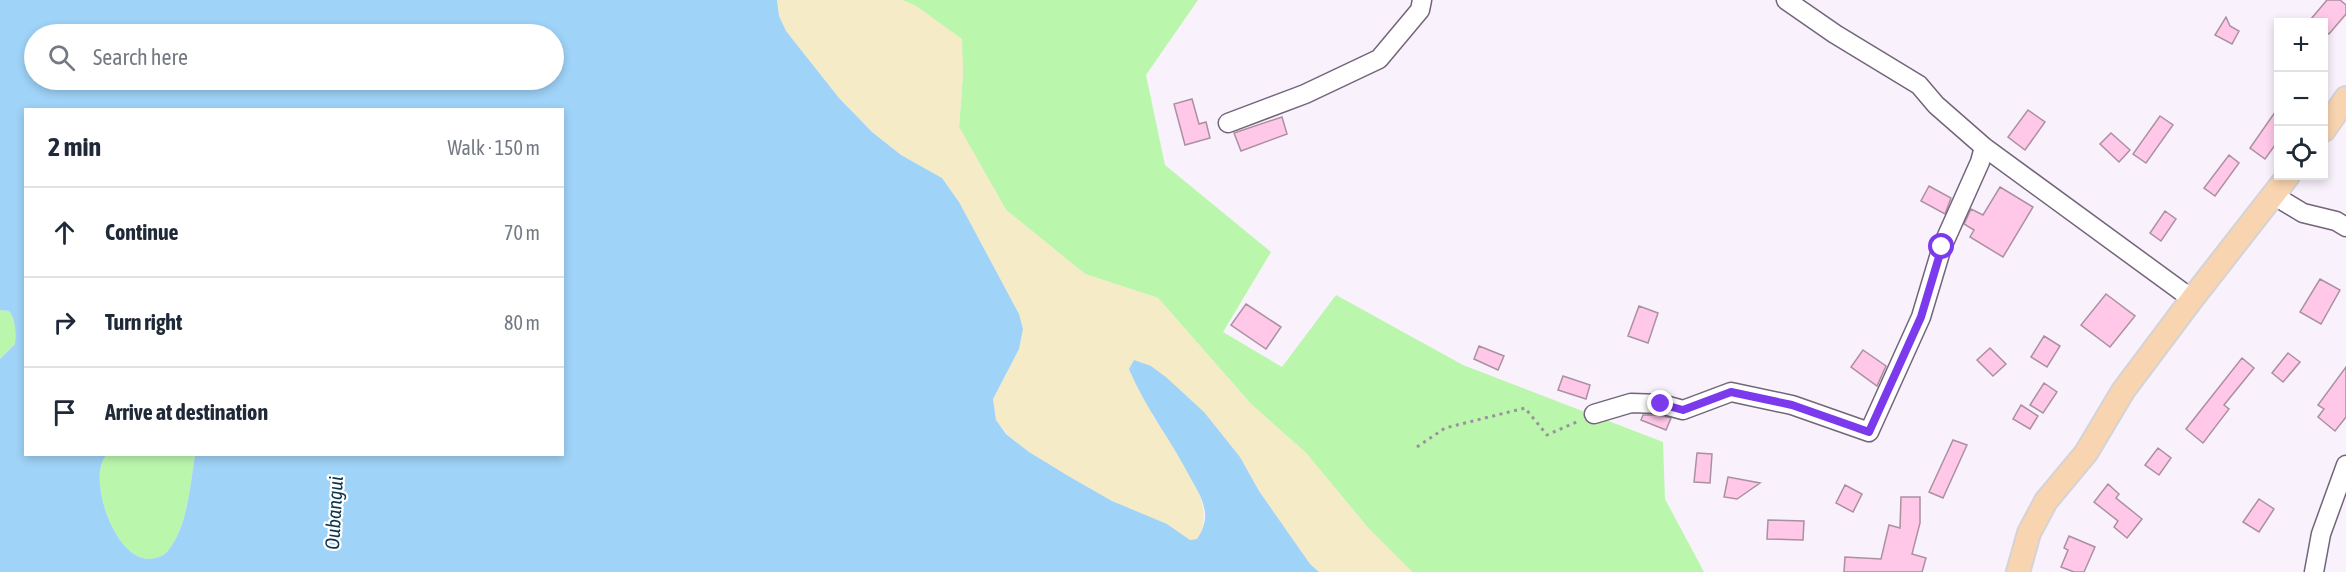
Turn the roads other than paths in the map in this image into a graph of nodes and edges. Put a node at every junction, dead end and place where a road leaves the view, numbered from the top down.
1 (1422, 0) edge
2 (1786, 0) edge
3 (2346, 98) edge
4 (1228, 123) dead end
5 (2327, 126) edge
6 (1984, 147) junction
7 (2285, 180) edge
8 (2273, 195) junction
9 (2346, 227) edge
10 (2192, 299) junction
11 (1594, 414) road end
12 (2346, 465) edge
13 (2018, 572) edge
14 (2314, 572) edge

1 - 4 street
2 - 6 street
3 - 5 main road
6 - 10 street
6 - 11 street
7 - 8 main road
8 - 9 street
8 - 10 main road
10 - 13 main road
12 - 14 street

